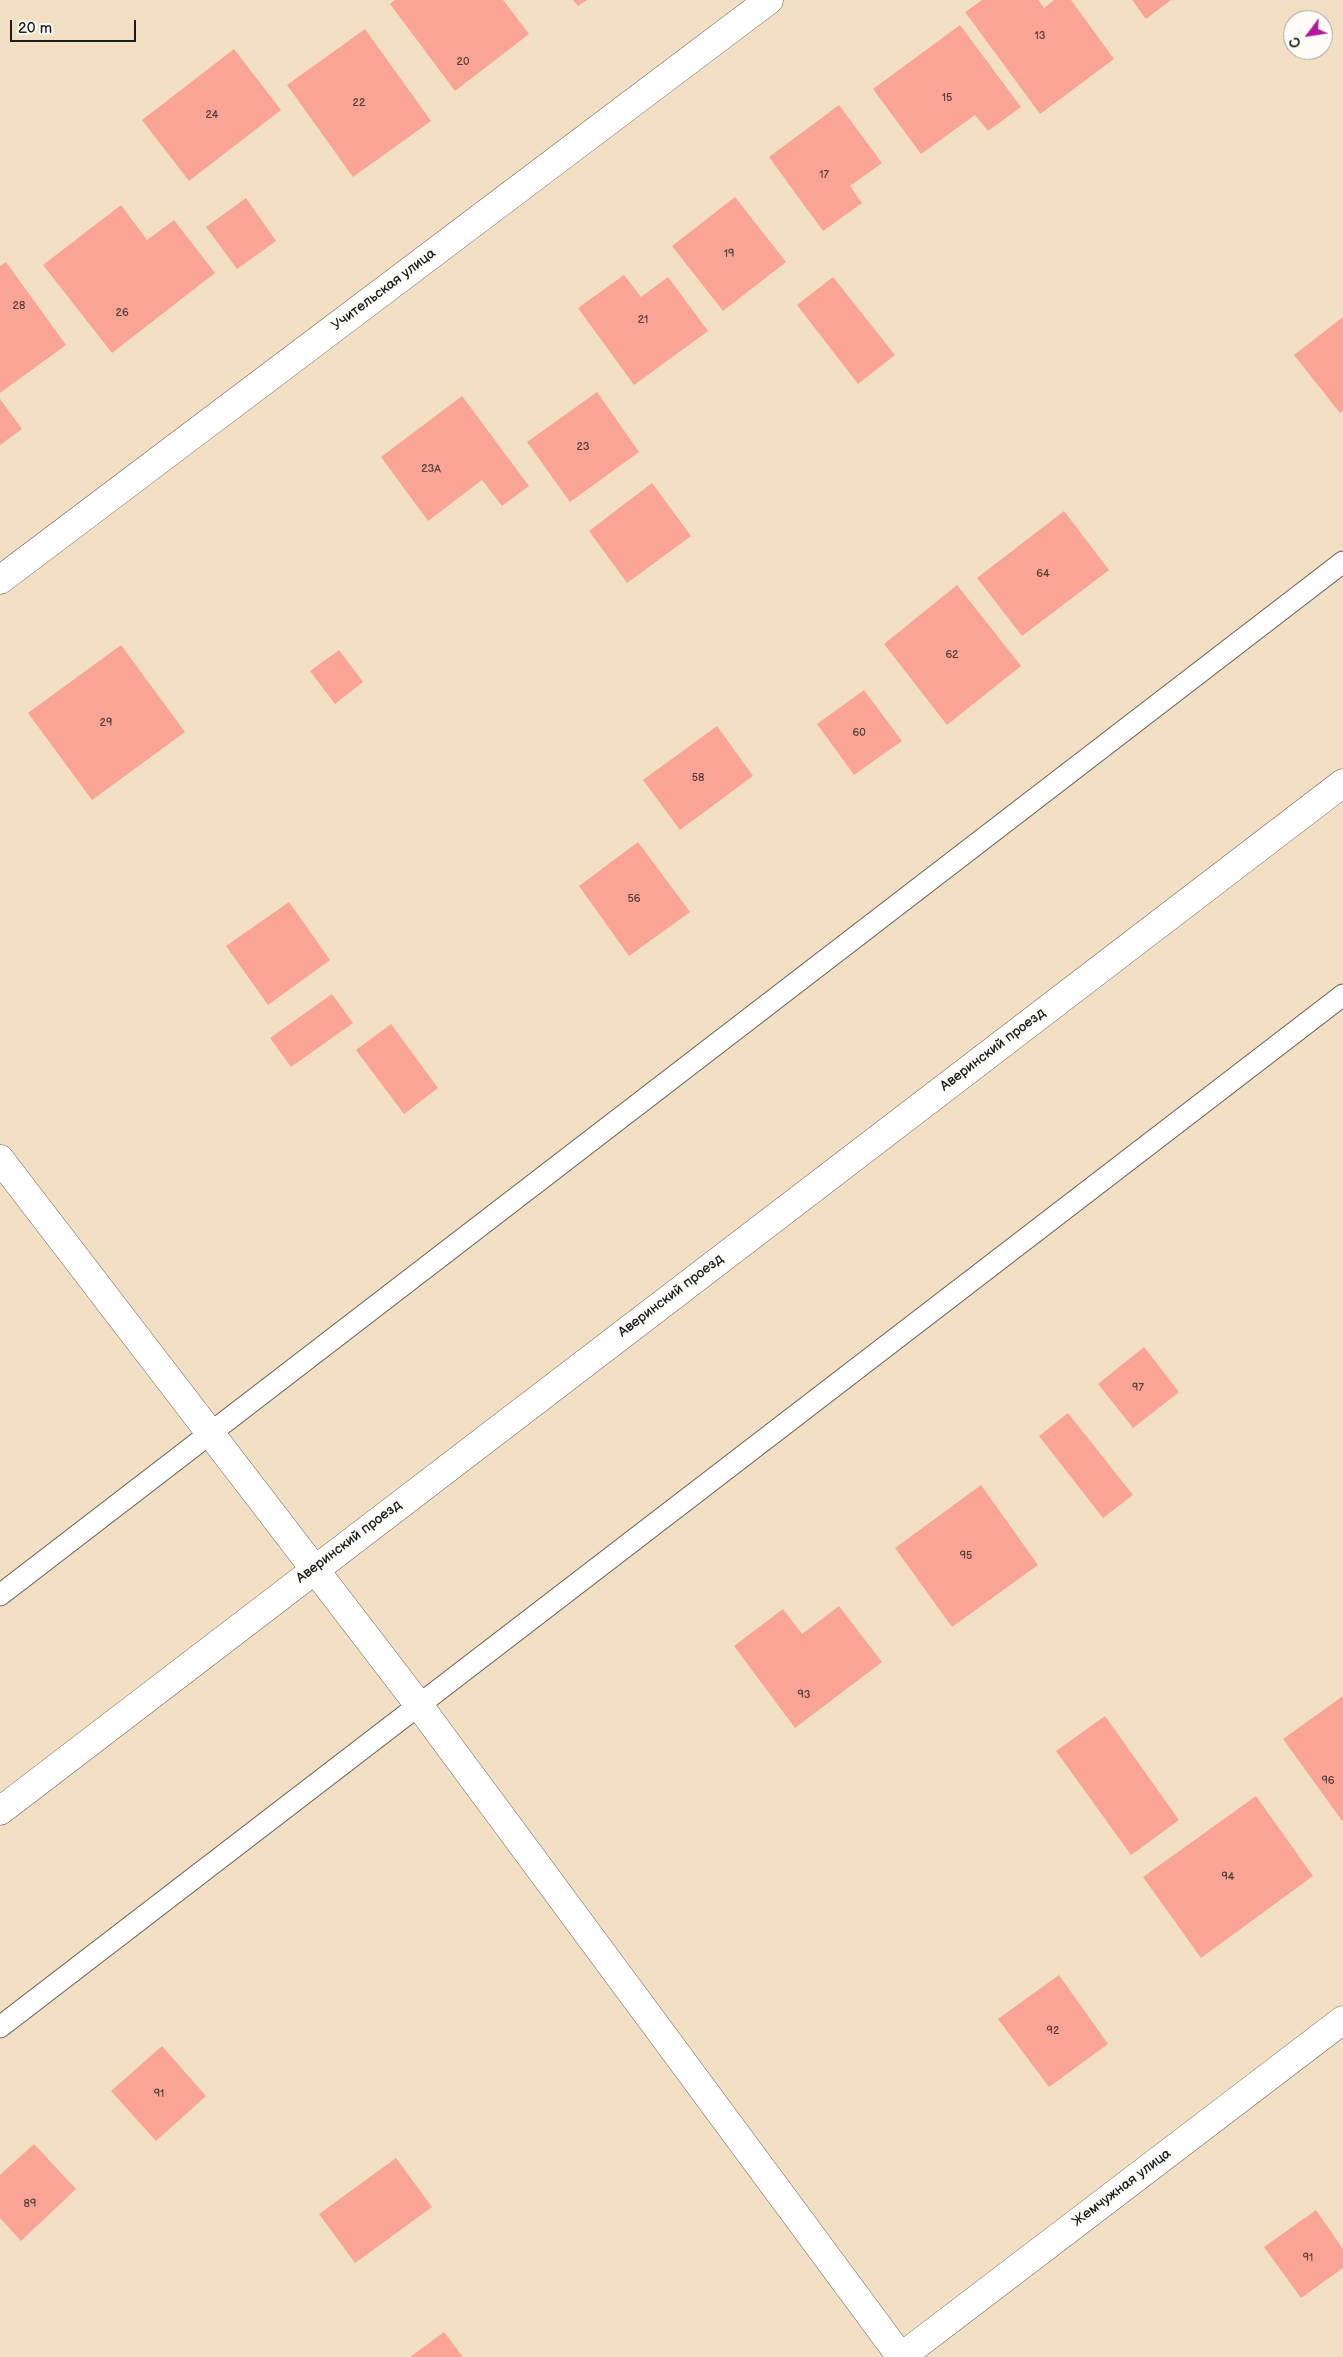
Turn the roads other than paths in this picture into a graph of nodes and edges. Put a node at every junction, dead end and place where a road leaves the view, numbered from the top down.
1 (769, 0) edge
2 (1343, 562) edge
3 (0, 580) edge
4 (1343, 783) edge
5 (1343, 994) edge
6 (0, 1159) edge
7 (210, 1434) junction
8 (314, 1569) junction
9 (0, 1595) edge
10 (418, 1704) junction
11 (0, 1811) edge
12 (1343, 2020) edge
13 (0, 2027) edge
14 (901, 2357) edge

1 - 3 street, Учительская улица
2 - 7 lane
4 - 8 street, Аверинский проезд
5 - 10 lane
6 - 7 street
7 - 8 street
7 - 9 lane
8 - 10 street
8 - 11 street, Аверинский проезд
10 - 13 lane
10 - 14 street
12 - 14 street, Жемчужная улица

